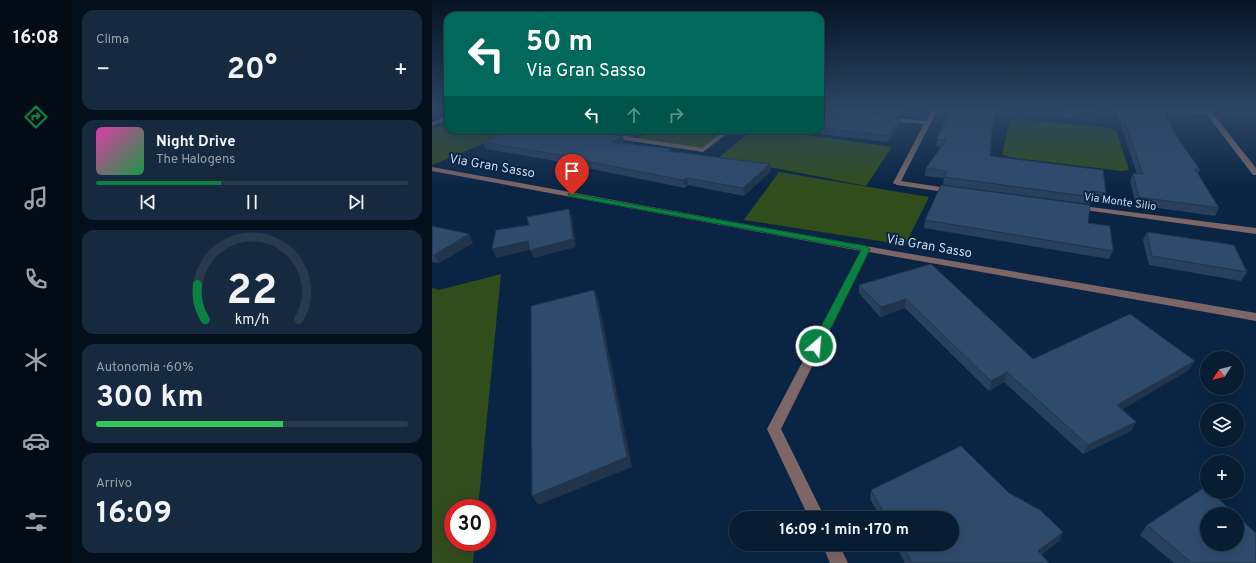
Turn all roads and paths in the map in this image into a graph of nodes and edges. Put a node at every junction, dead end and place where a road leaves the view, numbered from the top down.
1 (722, 135) edge
2 (922, 135) edge
3 (1227, 135) edge
4 (605, 136) edge
5 (432, 169) edge
6 (1256, 173) edge
7 (957, 192) edge
8 (1067, 206) edge
9 (1256, 231) edge
10 (866, 249) junction
11 (1256, 317) edge
12 (814, 511) edge
13 (833, 551) edge
14 (839, 563) edge

1 - 4 street
2 - 7 street
3 - 6 street
5 - 10 street, Via Gran Sasso
8 - 9 street, Via Monte Silio
10 - 11 street, Via Gran Sasso
10 - 12 street
13 - 14 street

